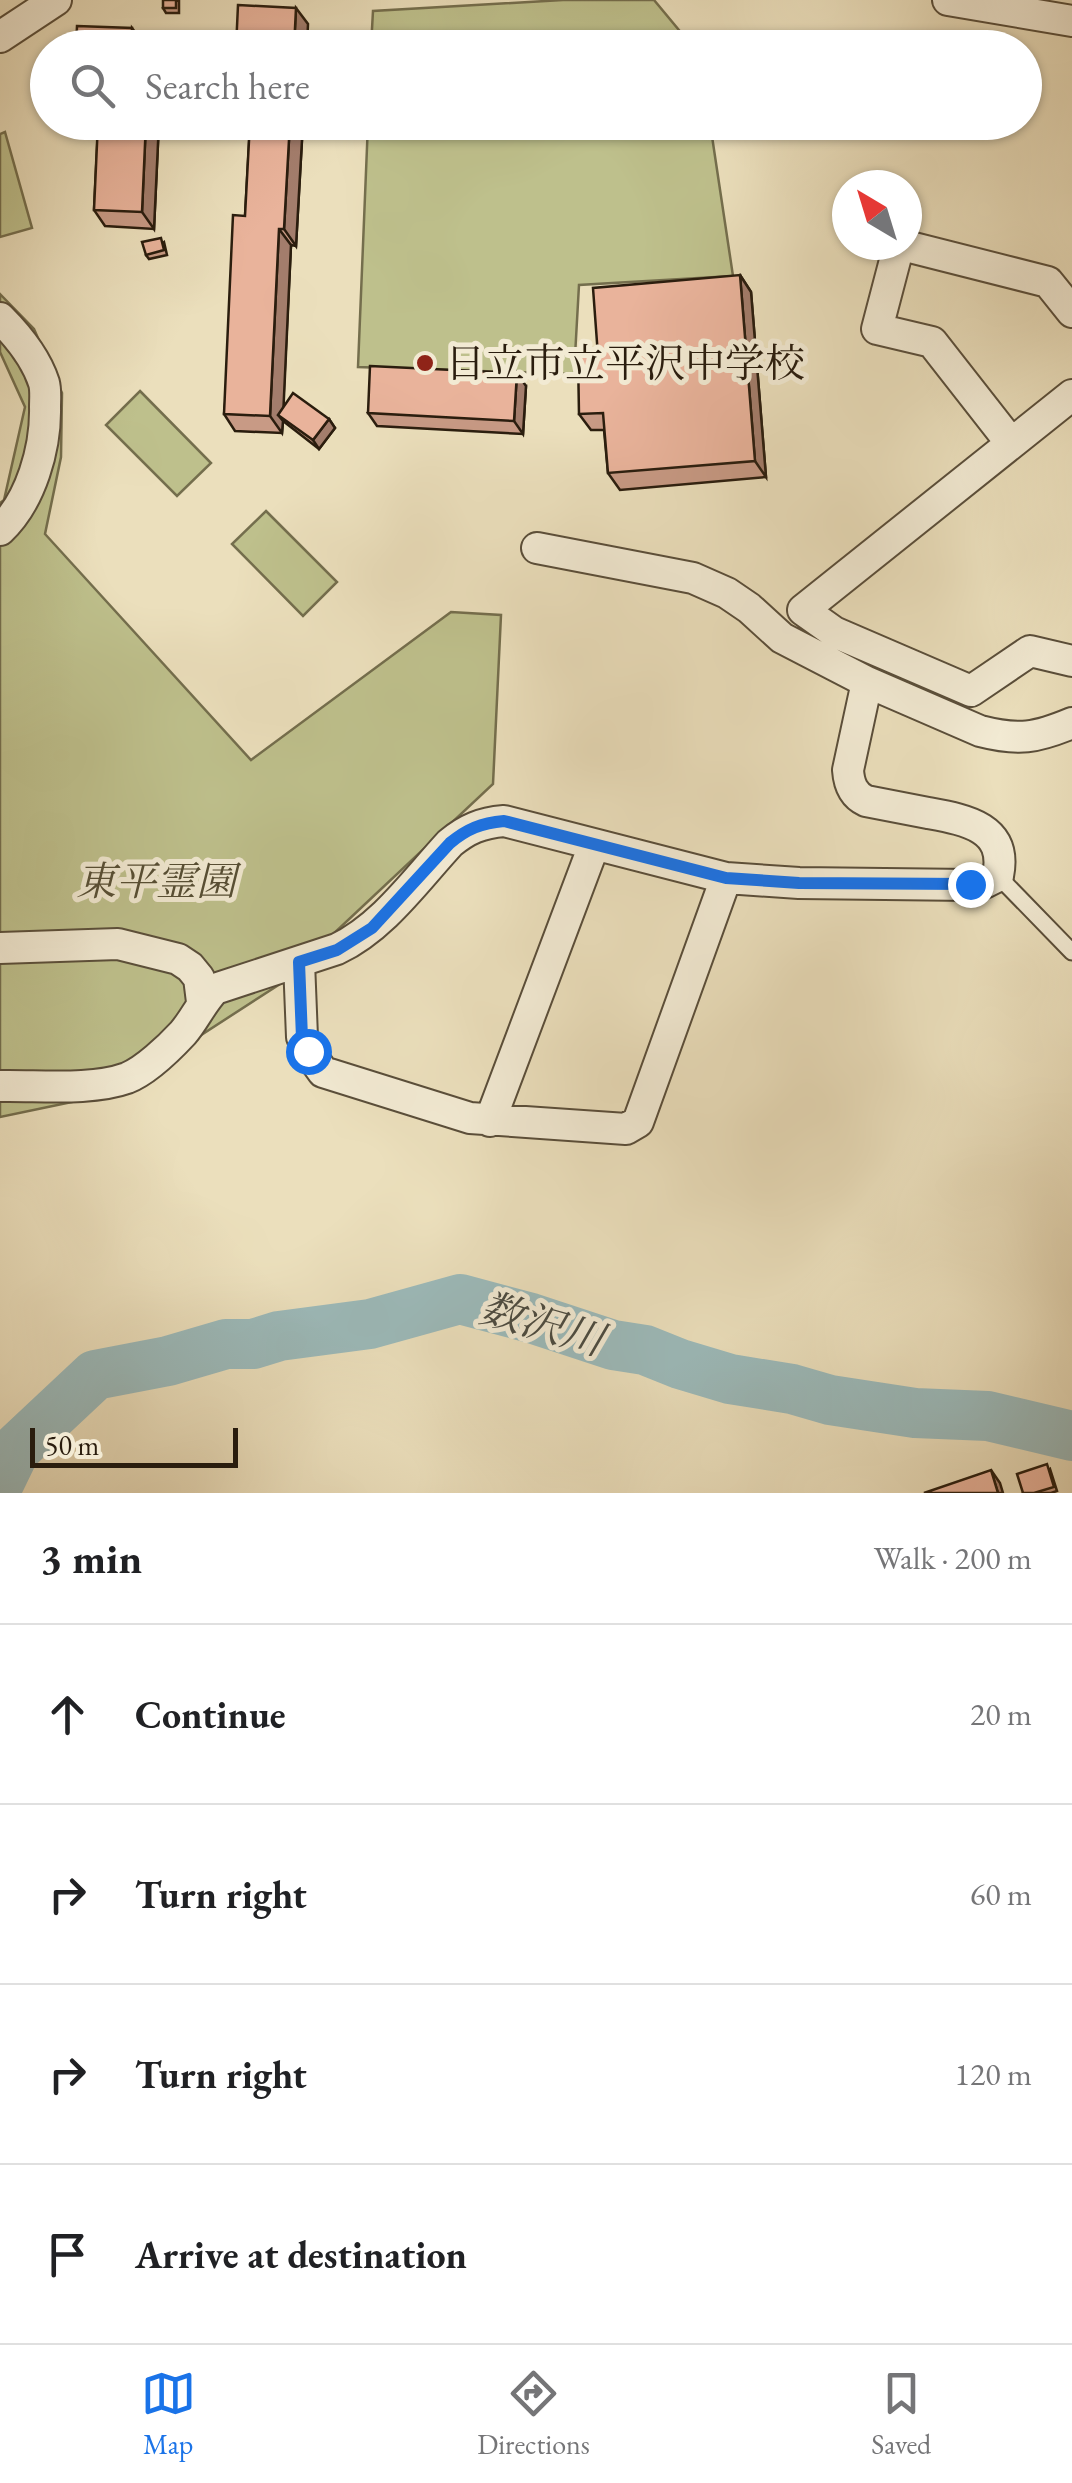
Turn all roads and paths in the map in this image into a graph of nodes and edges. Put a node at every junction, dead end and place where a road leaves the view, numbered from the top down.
1 (56, 0) edge
2 (948, 0) edge
3 (1072, 21) edge
4 (0, 37) edge
5 (922, 250) edge
6 (896, 260) edge
7 (1072, 312) edge
8 (0, 318) edge
9 (1072, 394) edge
10 (1011, 443) junction
11 (0, 530) edge
12 (536, 548) dead end
13 (1072, 661) edge
14 (867, 682) junction
15 (1072, 723) edge
16 (594, 845) junction
17 (998, 876) junction
18 (726, 878) junction
19 (0, 948) edge
20 (1072, 952) edge
21 (299, 962) junction
22 (202, 1002) junction
23 (0, 1086) edge
24 (490, 1121) junction

1 - 4 street
2 - 3 street
5 - 7 street
6 - 10 street
8 - 11 street
9 - 10 street
10 - 13 street
12 - 14 street
14 - 15 street
14 - 17 street
16 - 18 street
16 - 21 street
16 - 24 street
17 - 18 street
17 - 20 lane
18 - 24 street
19 - 22 street
21 - 22 street
21 - 24 street
22 - 23 street

